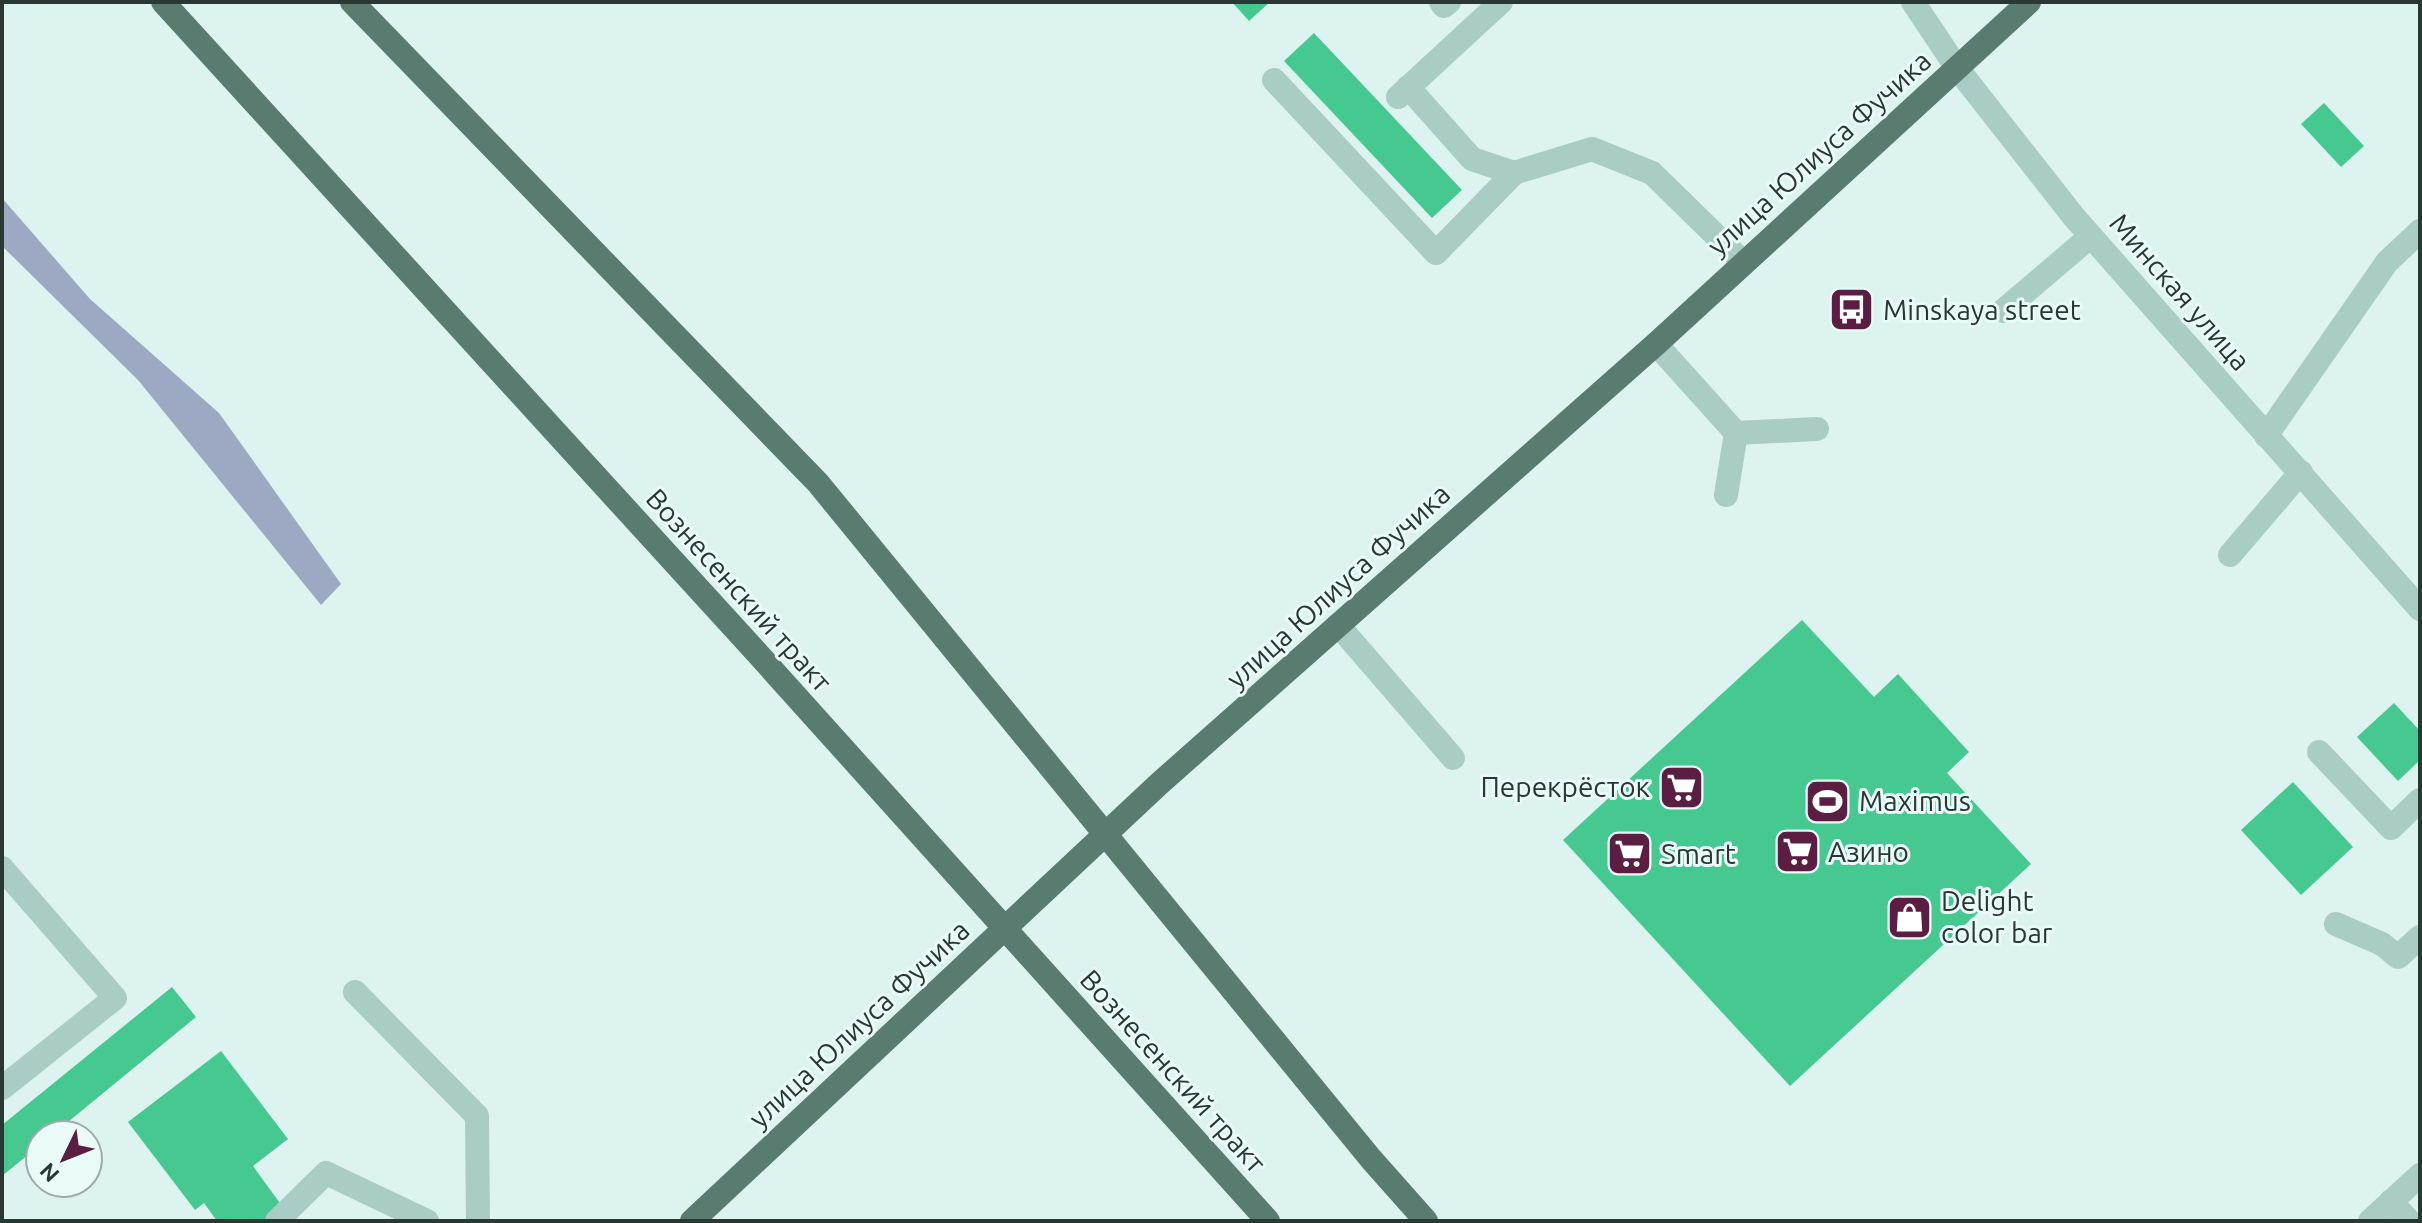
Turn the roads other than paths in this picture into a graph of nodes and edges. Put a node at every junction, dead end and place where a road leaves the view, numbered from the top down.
1 (163, 2) edge
2 (352, 2) edge
3 (1441, 2) edge
4 (1449, 2) edge
5 (1501, 2) edge
6 (1913, 2) edge
7 (2029, 2) edge
8 (1957, 68) junction
9 (1274, 80) dead end
10 (1514, 173) junction
11 (2420, 231) edge
12 (2091, 236) junction
13 (1743, 262) junction
14 (2003, 311) dead end
15 (1656, 344) junction
16 (1817, 429) dead end
17 (1736, 433) junction
18 (2266, 436) junction
19 (2301, 472) junction
20 (1726, 495) dead end
21 (2230, 555) dead end
22 (2420, 607) edge
23 (1338, 625) junction
24 (2319, 752) dead end
25 (1453, 758) dead end
26 (2420, 800) edge
27 (2, 868) edge
28 (2336, 924) dead end
29 (2420, 937) edge
30 (355, 992) dead end
31 (2, 1088) edge
32 (2420, 1175) edge
33 (2391, 1201) junction
34 (277, 1221) edge
35 (427, 1221) edge
36 (478, 1221) edge
37 (692, 1221) edge
38 (1268, 1221) edge
39 (1426, 1221) edge
40 (2370, 1221) edge
41 (2409, 1221) edge

1 - 38 main road, Вознесенский тракт
2 - 39 main road
3 - 4 street
5 - 10 street
6 - 8 street, Минская улица
7 - 8 main road, улица Юлиуса Фучика
8 - 12 street, Минская улица
8 - 13 main road, улица Юлиуса Фучика
9 - 10 street
10 - 13 street
11 - 18 street
12 - 14 street
12 - 18 street, Минская улица
13 - 15 main road, улица Юлиуса Фучика
15 - 17 street
15 - 23 main road, улица Юлиуса Фучика
16 - 17 street
17 - 20 street
18 - 19 street, Минская улица
19 - 21 street
19 - 22 street, Минская улица
23 - 25 street
23 - 37 main road, улица Юлиуса Фучика
24 - 26 street
27 - 31 street
28 - 29 street
30 - 36 street
32 - 33 street
33 - 40 street
33 - 41 street
34 - 35 street

